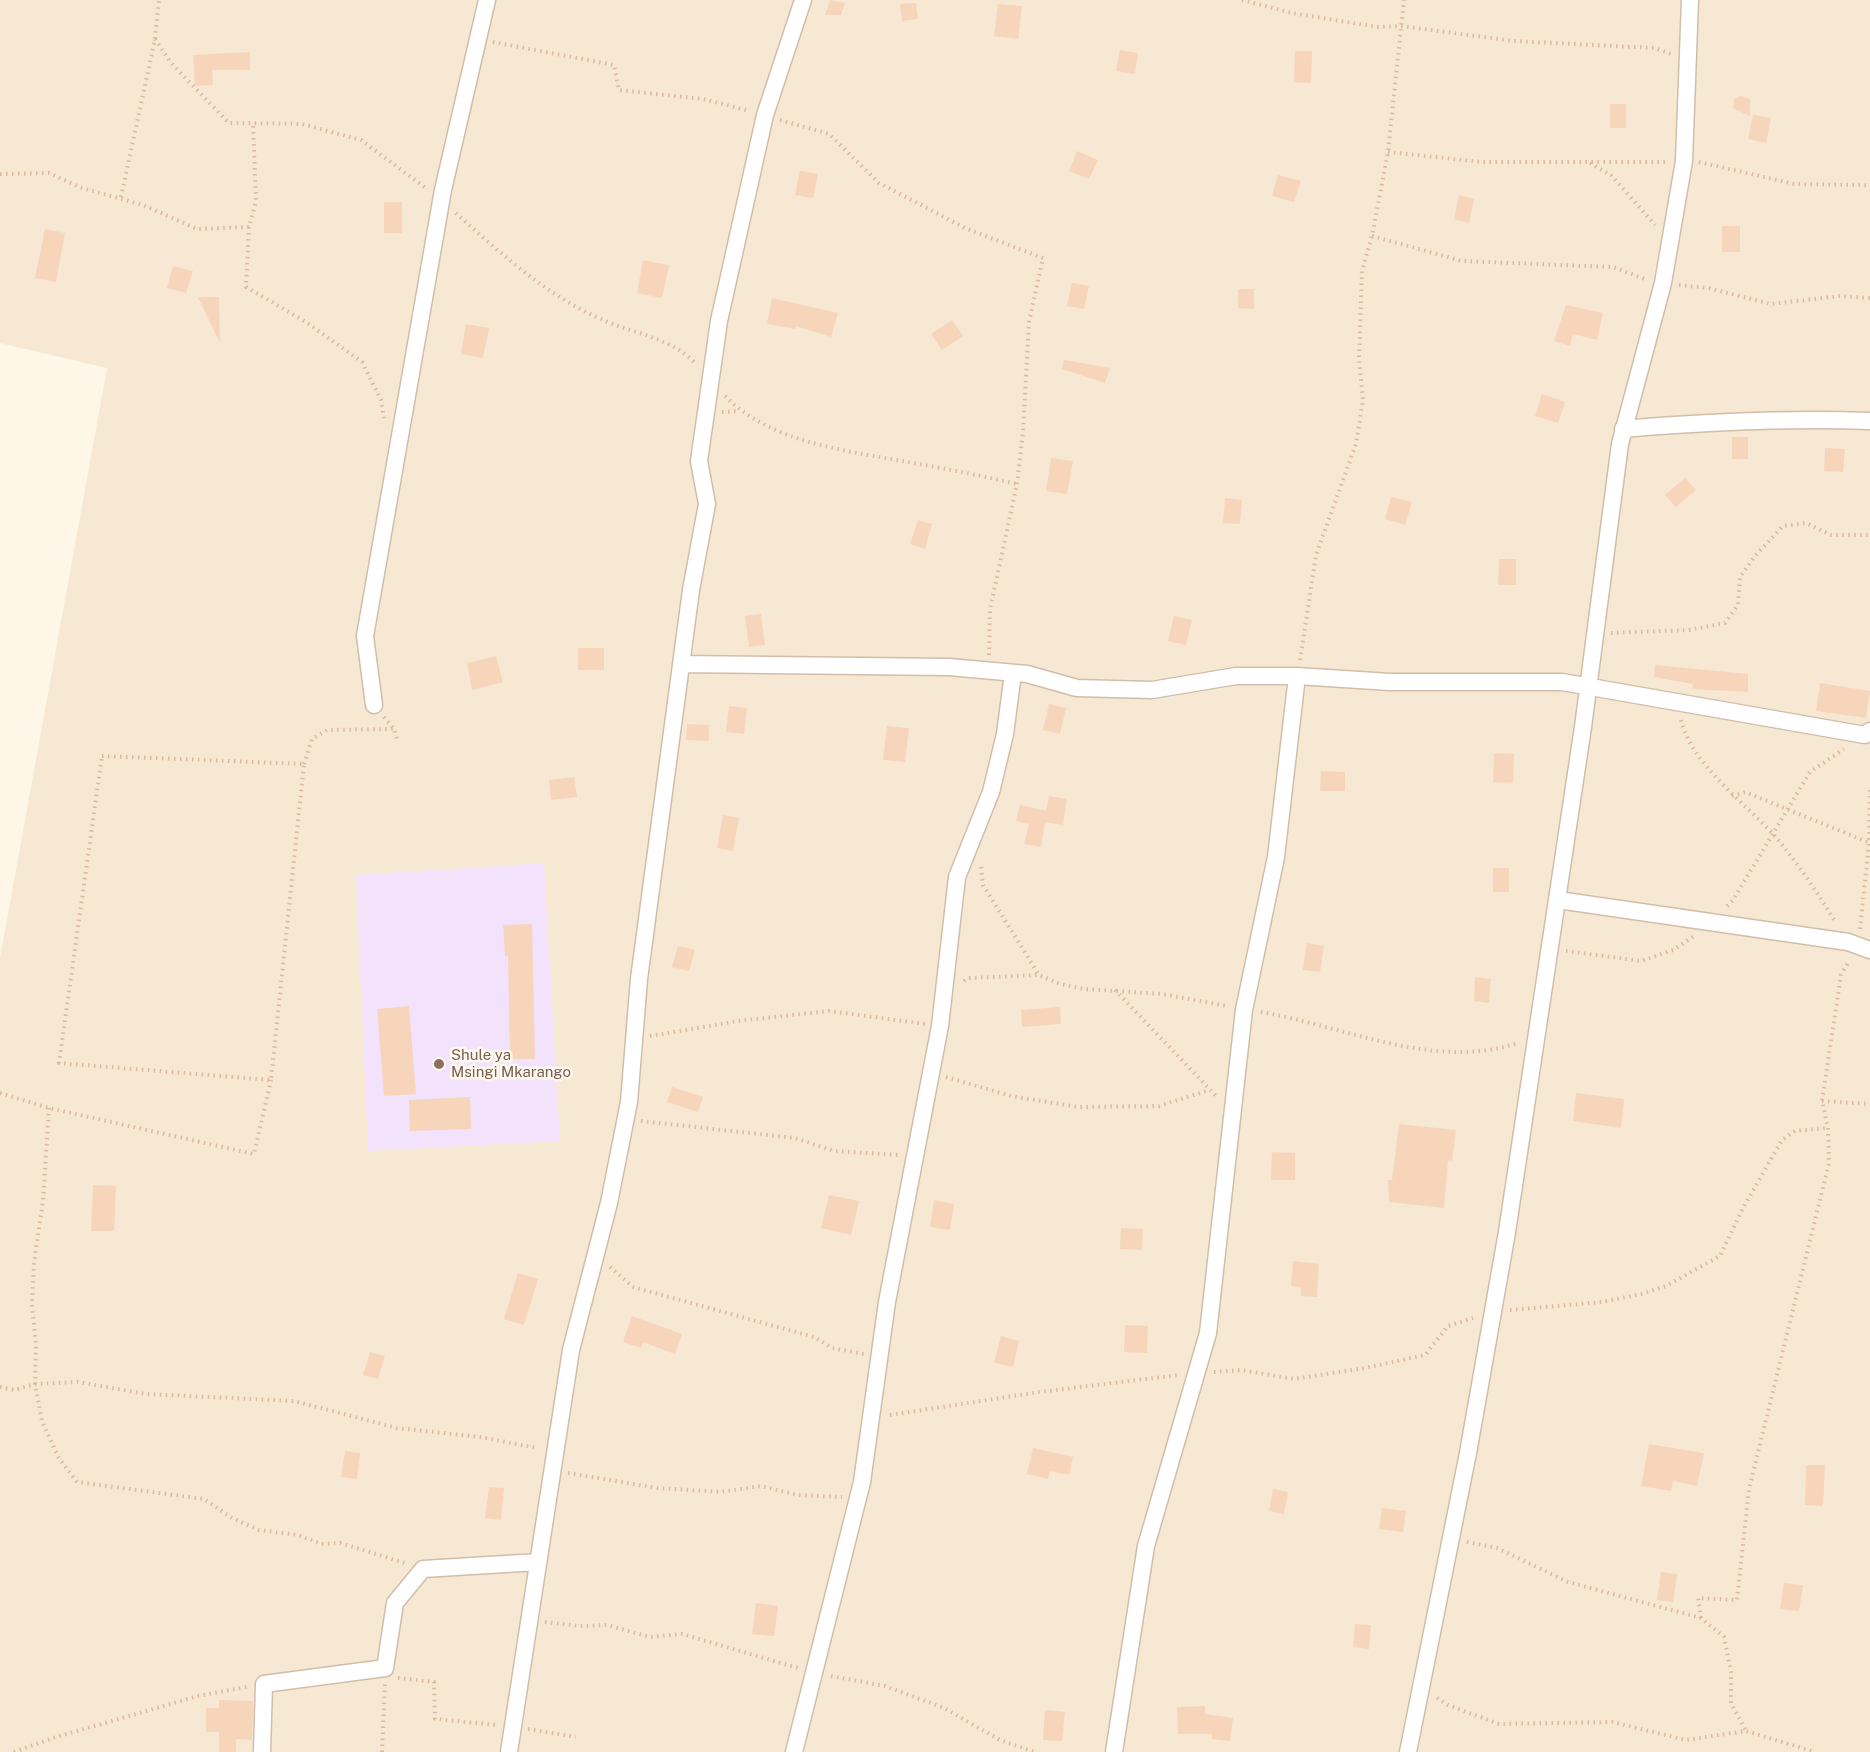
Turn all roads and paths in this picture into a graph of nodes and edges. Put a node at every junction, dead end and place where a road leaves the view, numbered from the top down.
1 (159, 0) edge
2 (488, 0) edge
3 (803, 0) edge
4 (1242, 0) edge
5 (1404, 0) edge
6 (1690, 0) edge
7 (1401, 26) junction
8 (155, 39) junction
9 (478, 39) junction
10 (1688, 59) junction
11 (765, 115) junction
12 (253, 123) junction
13 (1388, 152) junction
14 (1684, 161) junction
15 (1589, 162) junction
16 (0, 174) edge
17 (1870, 185) edge
18 (122, 197) junction
19 (441, 199) junction
20 (249, 227) junction
21 (1372, 236) junction
22 (1671, 241) junction
23 (1663, 283) junction
24 (1870, 298) edge
25 (384, 421) dead end
26 (1870, 421) edge
27 (1623, 429) junction
28 (1870, 535) edge
29 (1595, 634) junction
30 (681, 664) junction
31 (989, 671) junction
32 (1013, 673) junction
33 (1298, 676) junction
34 (1588, 687) junction
35 (1677, 702) junction
36 (374, 705) joint
37 (394, 729) junction
38 (1868, 733) edge
39 (398, 742) dead end
40 (304, 764) junction
41 (1870, 790) edge
42 (1732, 796) junction
43 (1788, 808) junction
44 (1772, 833) junction
45 (1870, 843) edge
46 (981, 862) dead end
47 (1558, 900) junction
48 (1710, 922) junction
49 (1858, 945) edge
50 (1550, 949) junction
51 (1039, 975) junction
52 (1114, 989) junction
53 (943, 994) junction
54 (1244, 1010) junction
55 (940, 1026) junction
56 (1537, 1037) junction
57 (634, 1038) junction
58 (931, 1072) junction
59 (271, 1080) junction
60 (1210, 1090) junction
61 (0, 1093) edge
62 (1822, 1101) junction
63 (1870, 1104) edge
64 (49, 1108) junction
65 (1233, 1114) junction
66 (626, 1119) junction
67 (1828, 1128) junction
68 (916, 1156) junction
69 (596, 1255) junction
70 (1493, 1311) junction
71 (879, 1358) junction
72 (1196, 1373) junction
73 (34, 1384) junction
74 (0, 1387) edge
75 (871, 1418) junction
76 (554, 1462) junction
77 (858, 1497) junction
78 (1451, 1539) junction
79 (538, 1562) junction
80 (423, 1569) junction
81 (1701, 1618) junction
82 (529, 1620) junction
83 (385, 1668) junction
84 (815, 1673) junction
85 (264, 1684) junction
86 (1421, 1687) junction
87 (513, 1727) junction
88 (1746, 1731) junction
89 (576, 1737) dead end
90 (14, 1752) edge
91 (262, 1752) edge
92 (382, 1752) edge
93 (509, 1752) edge
94 (794, 1752) edge
95 (1034, 1752) edge
96 (1114, 1752) edge
97 (1408, 1752) edge
98 (1815, 1752) edge

1 - 8 path
2 - 9 street
3 - 11 street
4 - 7 path
5 - 7 path
6 - 10 street
7 - 10 path
7 - 13 path
8 - 12 path
8 - 18 path
9 - 11 path
9 - 19 street
10 - 14 street
11 - 30 street
11 - 31 path
12 - 19 path
12 - 20 path
13 - 15 path
13 - 21 path
14 - 15 path
14 - 17 path
14 - 22 street
15 - 22 path
16 - 18 path
18 - 20 path
19 - 36 street
20 - 25 path
21 - 23 path
21 - 33 path
22 - 23 street
23 - 24 path
23 - 27 street
26 - 27 street
27 - 29 street
28 - 29 path
29 - 34 street
30 - 31 street
30 - 57 street
31 - 32 street
32 - 33 street
32 - 53 street
33 - 34 street
33 - 54 street
34 - 35 street
34 - 47 street
35 - 38 street
35 - 42 path
36 - 37 path
37 - 39 path
37 - 40 path
38 - 43 path
40 - 59 path
40 - 59 path
41 - 45 path
42 - 43 path
42 - 44 path
43 - 44 path
43 - 45 path
44 - 48 path
44 - 49 path
45 - 49 path
46 - 51 path
47 - 48 street
47 - 50 street
48 - 49 street
48 - 50 path
49 - 62 path
50 - 56 street
51 - 52 path
51 - 53 path
52 - 54 path
52 - 60 path
53 - 55 street
54 - 56 path
54 - 65 street
55 - 57 path
55 - 58 street
56 - 70 street
57 - 66 street
58 - 60 path
58 - 68 street
59 - 64 path
60 - 65 path
61 - 64 path
62 - 63 path
62 - 67 path
64 - 73 path
65 - 72 street
66 - 68 path
66 - 69 street
67 - 70 path
67 - 81 path
68 - 71 street
69 - 71 path
69 - 76 street
70 - 72 path
70 - 78 street
71 - 75 street
72 - 75 path
72 - 96 street
73 - 74 path
73 - 76 path
73 - 80 path
75 - 77 street
76 - 77 path
76 - 79 street
77 - 84 street
78 - 81 path
78 - 86 street
79 - 80 street
79 - 82 street
80 - 83 street
81 - 88 path
82 - 84 path
82 - 87 street
83 - 85 street
83 - 87 path
83 - 92 path
84 - 94 street
84 - 95 path
85 - 90 path
85 - 91 street
86 - 88 path
86 - 97 street
87 - 89 path
87 - 93 street
88 - 98 path

